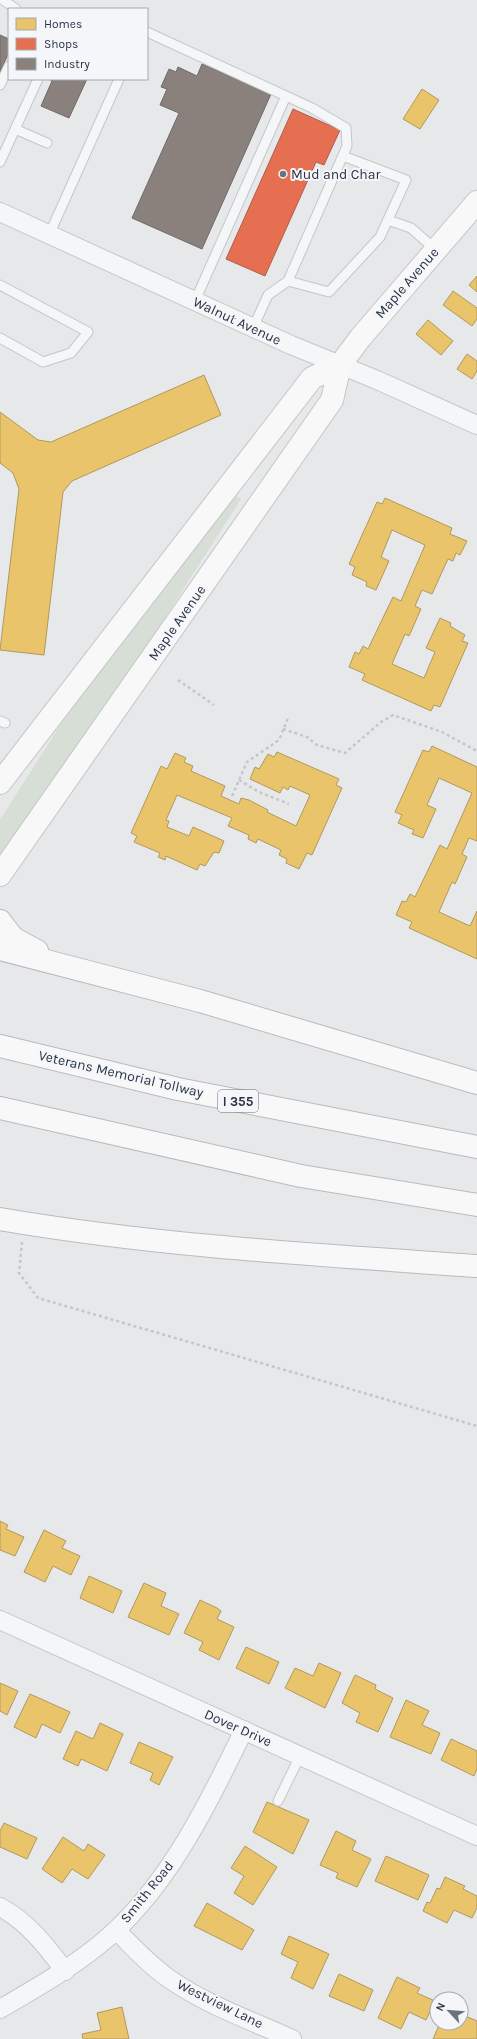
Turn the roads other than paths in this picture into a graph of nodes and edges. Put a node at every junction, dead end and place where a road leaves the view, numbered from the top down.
1 (3, 0) edge
2 (15, 8) edge
3 (148, 32) edge
4 (8, 68) edge
5 (38, 80) edge
6 (119, 80) edge
7 (0, 85) edge
8 (286, 96) junction
9 (15, 129) junction
10 (47, 143) dead end
11 (343, 156) junction
12 (0, 162) edge
13 (477, 202) edge
14 (0, 212) edge
15 (388, 220) junction
16 (49, 235) junction
17 (436, 250) junction
18 (288, 281) junction
19 (0, 285) edge
20 (195, 301) junction
21 (254, 328) junction
22 (0, 338) edge
23 (340, 365) junction
24 (477, 425) edge
25 (0, 783) edge
26 (0, 875) edge
27 (0, 921) edge
28 (0, 949) edge
29 (61, 963) junction
30 (0, 1046) edge
31 (477, 1083) edge
32 (0, 1108) edge
33 (477, 1147) edge
34 (477, 1205) edge
35 (0, 1219) edge
36 (477, 1266) edge
37 (0, 1620) edge
38 (244, 1730) junction
39 (300, 1756) junction
40 (278, 1801) dead end
41 (477, 1836) edge
42 (0, 1907) edge
43 (116, 1930) junction
44 (65, 1971) junction
45 (0, 2009) edge
46 (292, 2039) edge

1 - 2 lane
3 - 8 lane
4 - 7 lane
5 - 9 lane
6 - 16 lane
8 - 11 lane
8 - 20 lane
9 - 10 lane
9 - 12 lane
11 - 15 lane
11 - 18 lane
13 - 17 main road, Maple Avenue
14 - 16 street, Walnut Avenue
15 - 17 lane
15 - 18 lane
16 - 20 street, Walnut Avenue
17 - 23 main road, Maple Avenue
18 - 21 lane
19 - 22 lane
20 - 21 street, Walnut Avenue
21 - 23 street, Walnut Avenue
23 - 24 street, Walnut Avenue
23 - 25 main road, Maple Avenue
23 - 26 main road, Maple Avenue
27 - 29 main road
28 - 29 main road
29 - 31 main road
30 - 33 main road, Veterans Memorial Tollway / I 355
32 - 34 main road
35 - 36 main road
37 - 38 street, Dover Drive
38 - 39 street, Dover Drive
38 - 43 street, Smith Road
39 - 40 lane
39 - 41 street, Dover Drive
42 - 44 street
43 - 44 street, Smith Road
43 - 46 street, Westview Lane
44 - 45 street, Smith Road

